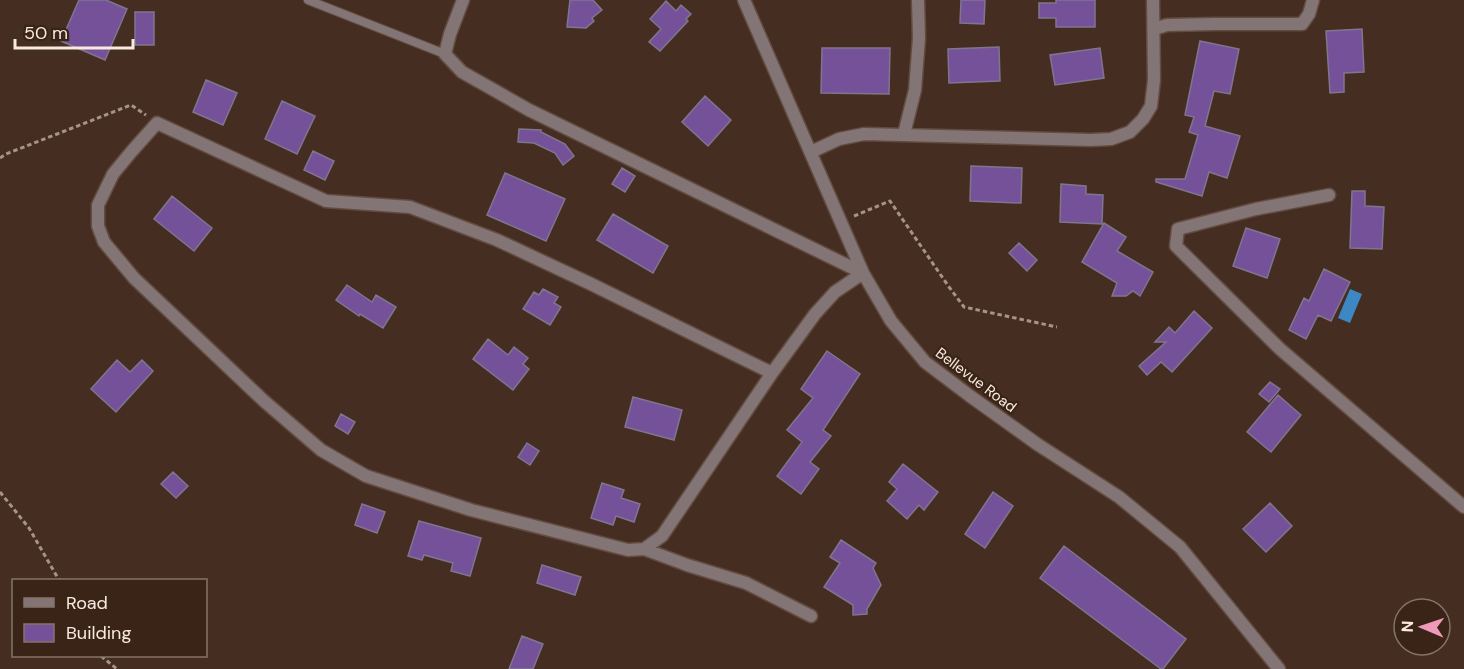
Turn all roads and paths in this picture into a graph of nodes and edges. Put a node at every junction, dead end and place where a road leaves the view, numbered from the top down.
1 (308, 0) edge
2 (463, 0) edge
3 (744, 0) edge
4 (918, 0) edge
5 (1153, 0) edge
6 (1313, 0) edge
7 (1154, 29) junction
8 (445, 54) junction
9 (157, 123) junction
10 (904, 134) junction
11 (811, 152) junction
12 (0, 158) edge
13 (1329, 195) dead end
14 (841, 221) junction
15 (863, 273) junction
16 (1057, 327) dead end
17 (772, 372) junction
18 (0, 492) edge
19 (1464, 507) edge
20 (644, 549) junction
21 (58, 579) edge
22 (812, 616) dead end
23 (102, 657) edge
24 (117, 669) edge
25 (1279, 669) edge

1 - 8 lane
2 - 8 street
3 - 11 street, Bellevue Road
4 - 10 street
5 - 7 street
6 - 7 street
7 - 10 street
8 - 15 street
9 - 12 path
9 - 17 street
9 - 20 street
10 - 11 street
11 - 14 street, Bellevue Road
13 - 19 street
14 - 15 street, Bellevue Road
14 - 16 path
15 - 17 street
15 - 25 street, Bellevue Road
17 - 20 street
18 - 21 path
20 - 22 street
23 - 24 path

